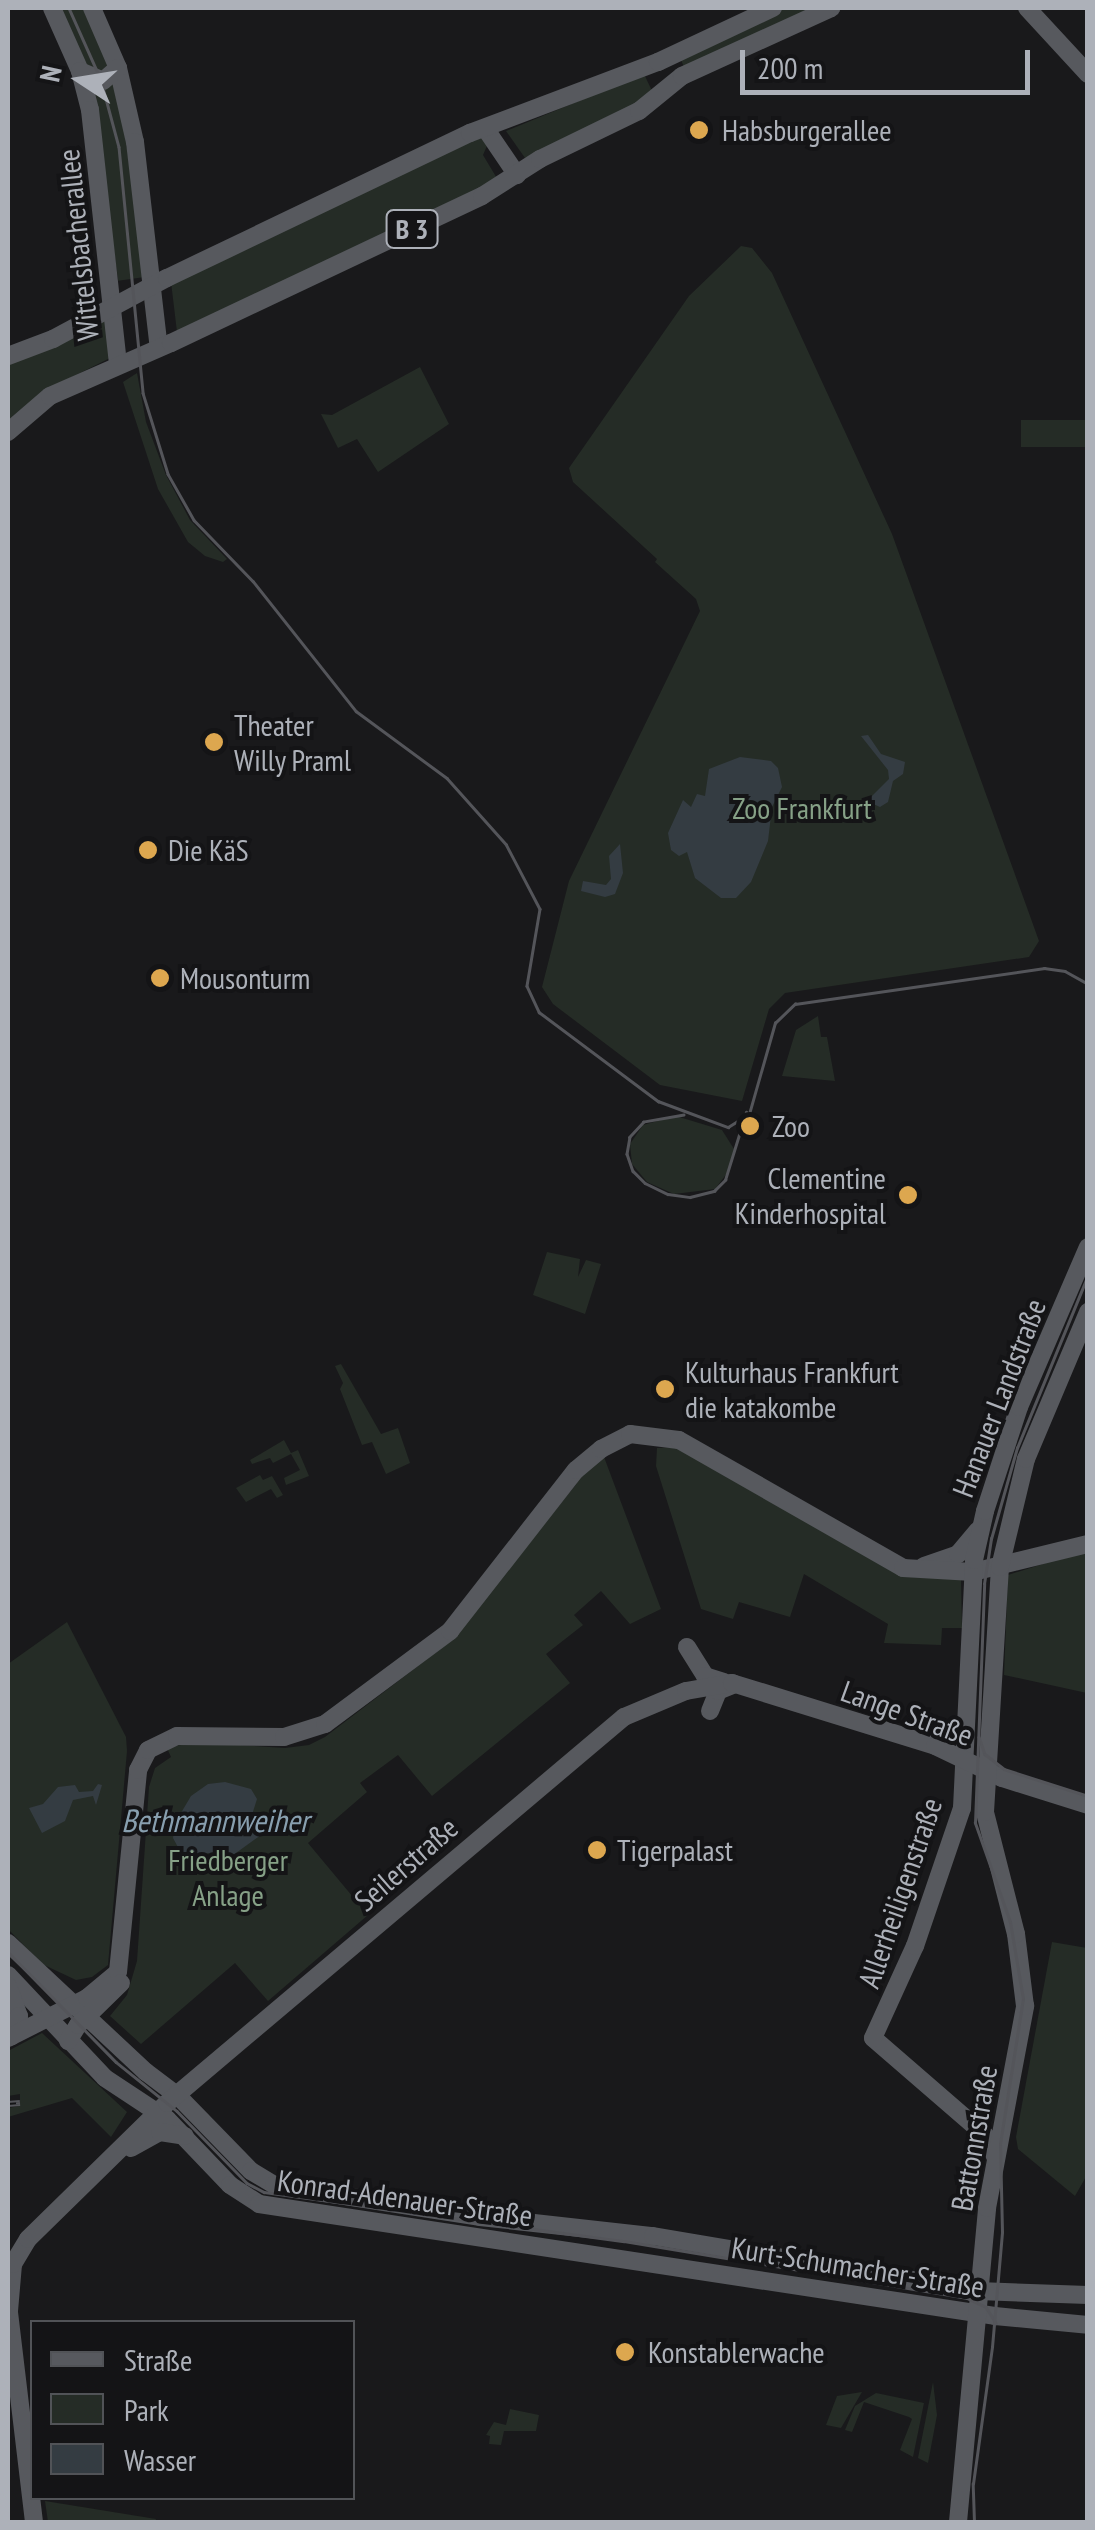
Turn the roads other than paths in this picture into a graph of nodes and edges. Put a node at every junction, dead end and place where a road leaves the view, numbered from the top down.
1 (52, 8) edge
2 (92, 8) edge
3 (773, 8) edge
4 (831, 8) edge
5 (1027, 8) edge
6 (1040, 8) edge
7 (1088, 62) edge
8 (118, 68) junction
9 (80, 71) junction
10 (1088, 74) edge
11 (490, 136) junction
12 (517, 175) junction
13 (154, 284) junction
14 (132, 297) junction
15 (114, 308) junction
16 (156, 316) junction
17 (159, 348) junction
18 (8, 356) edge
19 (126, 362) junction
20 (8, 432) edge
21 (1088, 1247) edge
22 (1088, 1312) edge
23 (981, 1526) junction
24 (1088, 1544) edge
25 (903, 1568) junction
26 (1000, 1568) junction
27 (976, 1572) junction
28 (997, 1606) junction
29 (687, 1647) dead end
30 (722, 1684) junction
31 (710, 1711) dead end
32 (966, 1761) junction
33 (988, 1772) junction
34 (1088, 1805) edge
35 (8, 1943) edge
36 (8, 1975) edge
37 (8, 1986) edge
38 (79, 2011) junction
39 (48, 2018) junction
40 (9, 2038) edge
41 (68, 2041) junction
42 (146, 2072) junction
43 (176, 2096) junction
44 (149, 2107) junction
45 (1004, 2130) junction
46 (186, 2136) junction
47 (985, 2136) junction
48 (116, 2156) junction
49 (996, 2158) junction
50 (626, 2233) joint
51 (621, 2257) joint
52 (978, 2291) junction
53 (1088, 2296) edge
54 (901, 2302) junction
55 (975, 2313) junction
56 (1088, 2325) edge
57 (973, 2338) junction
58 (30, 2491) edge
59 (958, 2520) edge

1 - 9 main road, Wittelsbacherallee
2 - 8 main road
3 - 11 main road
4 - 12 main road, B 3
5 - 10 main road
6 - 7 main road
8 - 9 main road
8 - 13 main road
9 - 15 main road, Wittelsbacherallee
11 - 12 main road
11 - 13 main road, B 3
12 - 17 main road, B 3
13 - 14 main road, B 3
13 - 16 main road
14 - 15 main road, B 3
14 - 16 main road
15 - 18 main road, B 3
15 - 19 main road, Wittelsbacherallee
16 - 17 main road
16 - 19 main road
17 - 19 main road, B 3
19 - 20 main road, B 3
21 - 23 main road, Hanauer Landstraße
22 - 26 main road, Hanauer Landstraße
23 - 25 main road
23 - 27 main road, Hanauer Landstraße
24 - 26 main road
25 - 27 main road
25 - 38 main road
26 - 27 main road
26 - 28 main road, Hanauer Landstraße
27 - 28 main road
27 - 32 main road, Hanauer Landstraße
28 - 33 main road, Battonnstraße
29 - 30 main road
30 - 31 main road
30 - 32 main road, Lange Straße
30 - 43 main road, Seilerstraße
32 - 33 main road, Lange Straße
32 - 47 main road, Allerheiligenstraße
33 - 34 main road, Lange Straße
33 - 45 main road, Battonnstraße
35 - 38 main road, Konrad-Adenauer-Straße
36 - 39 main road, Konrad-Adenauer-Straße
37 - 40 main road
38 - 39 main road
38 - 41 main road
38 - 42 main road, Konrad-Adenauer-Straße
39 - 40 main road
39 - 41 main road, Konrad-Adenauer-Straße
41 - 44 main road, Konrad-Adenauer-Straße
42 - 43 main road, Konrad-Adenauer-Straße
42 - 44 main road
43 - 44 main road, Seilerstraße
43 - 50 main road, Konrad-Adenauer-Straße
44 - 46 main road, Konrad-Adenauer-Straße
44 - 48 main road, Seilerstraße
45 - 47 main road
45 - 49 main road, Battonnstraße
46 - 48 main road
46 - 51 main road, Konrad-Adenauer-Straße
47 - 49 main road
48 - 58 main road
49 - 52 main road, Battonnstraße
50 - 52 main road, Kurt-Schumacher-Straße
51 - 54 main road, Kurt-Schumacher-Straße
52 - 53 main road, Kurt-Schumacher-Straße
52 - 55 main road, Battonnstraße
54 - 55 main road, Kurt-Schumacher-Straße
54 - 57 main road
55 - 56 main road, Kurt-Schumacher-Straße
55 - 57 main road, Battonnstraße
57 - 59 main road, Battonnstraße

